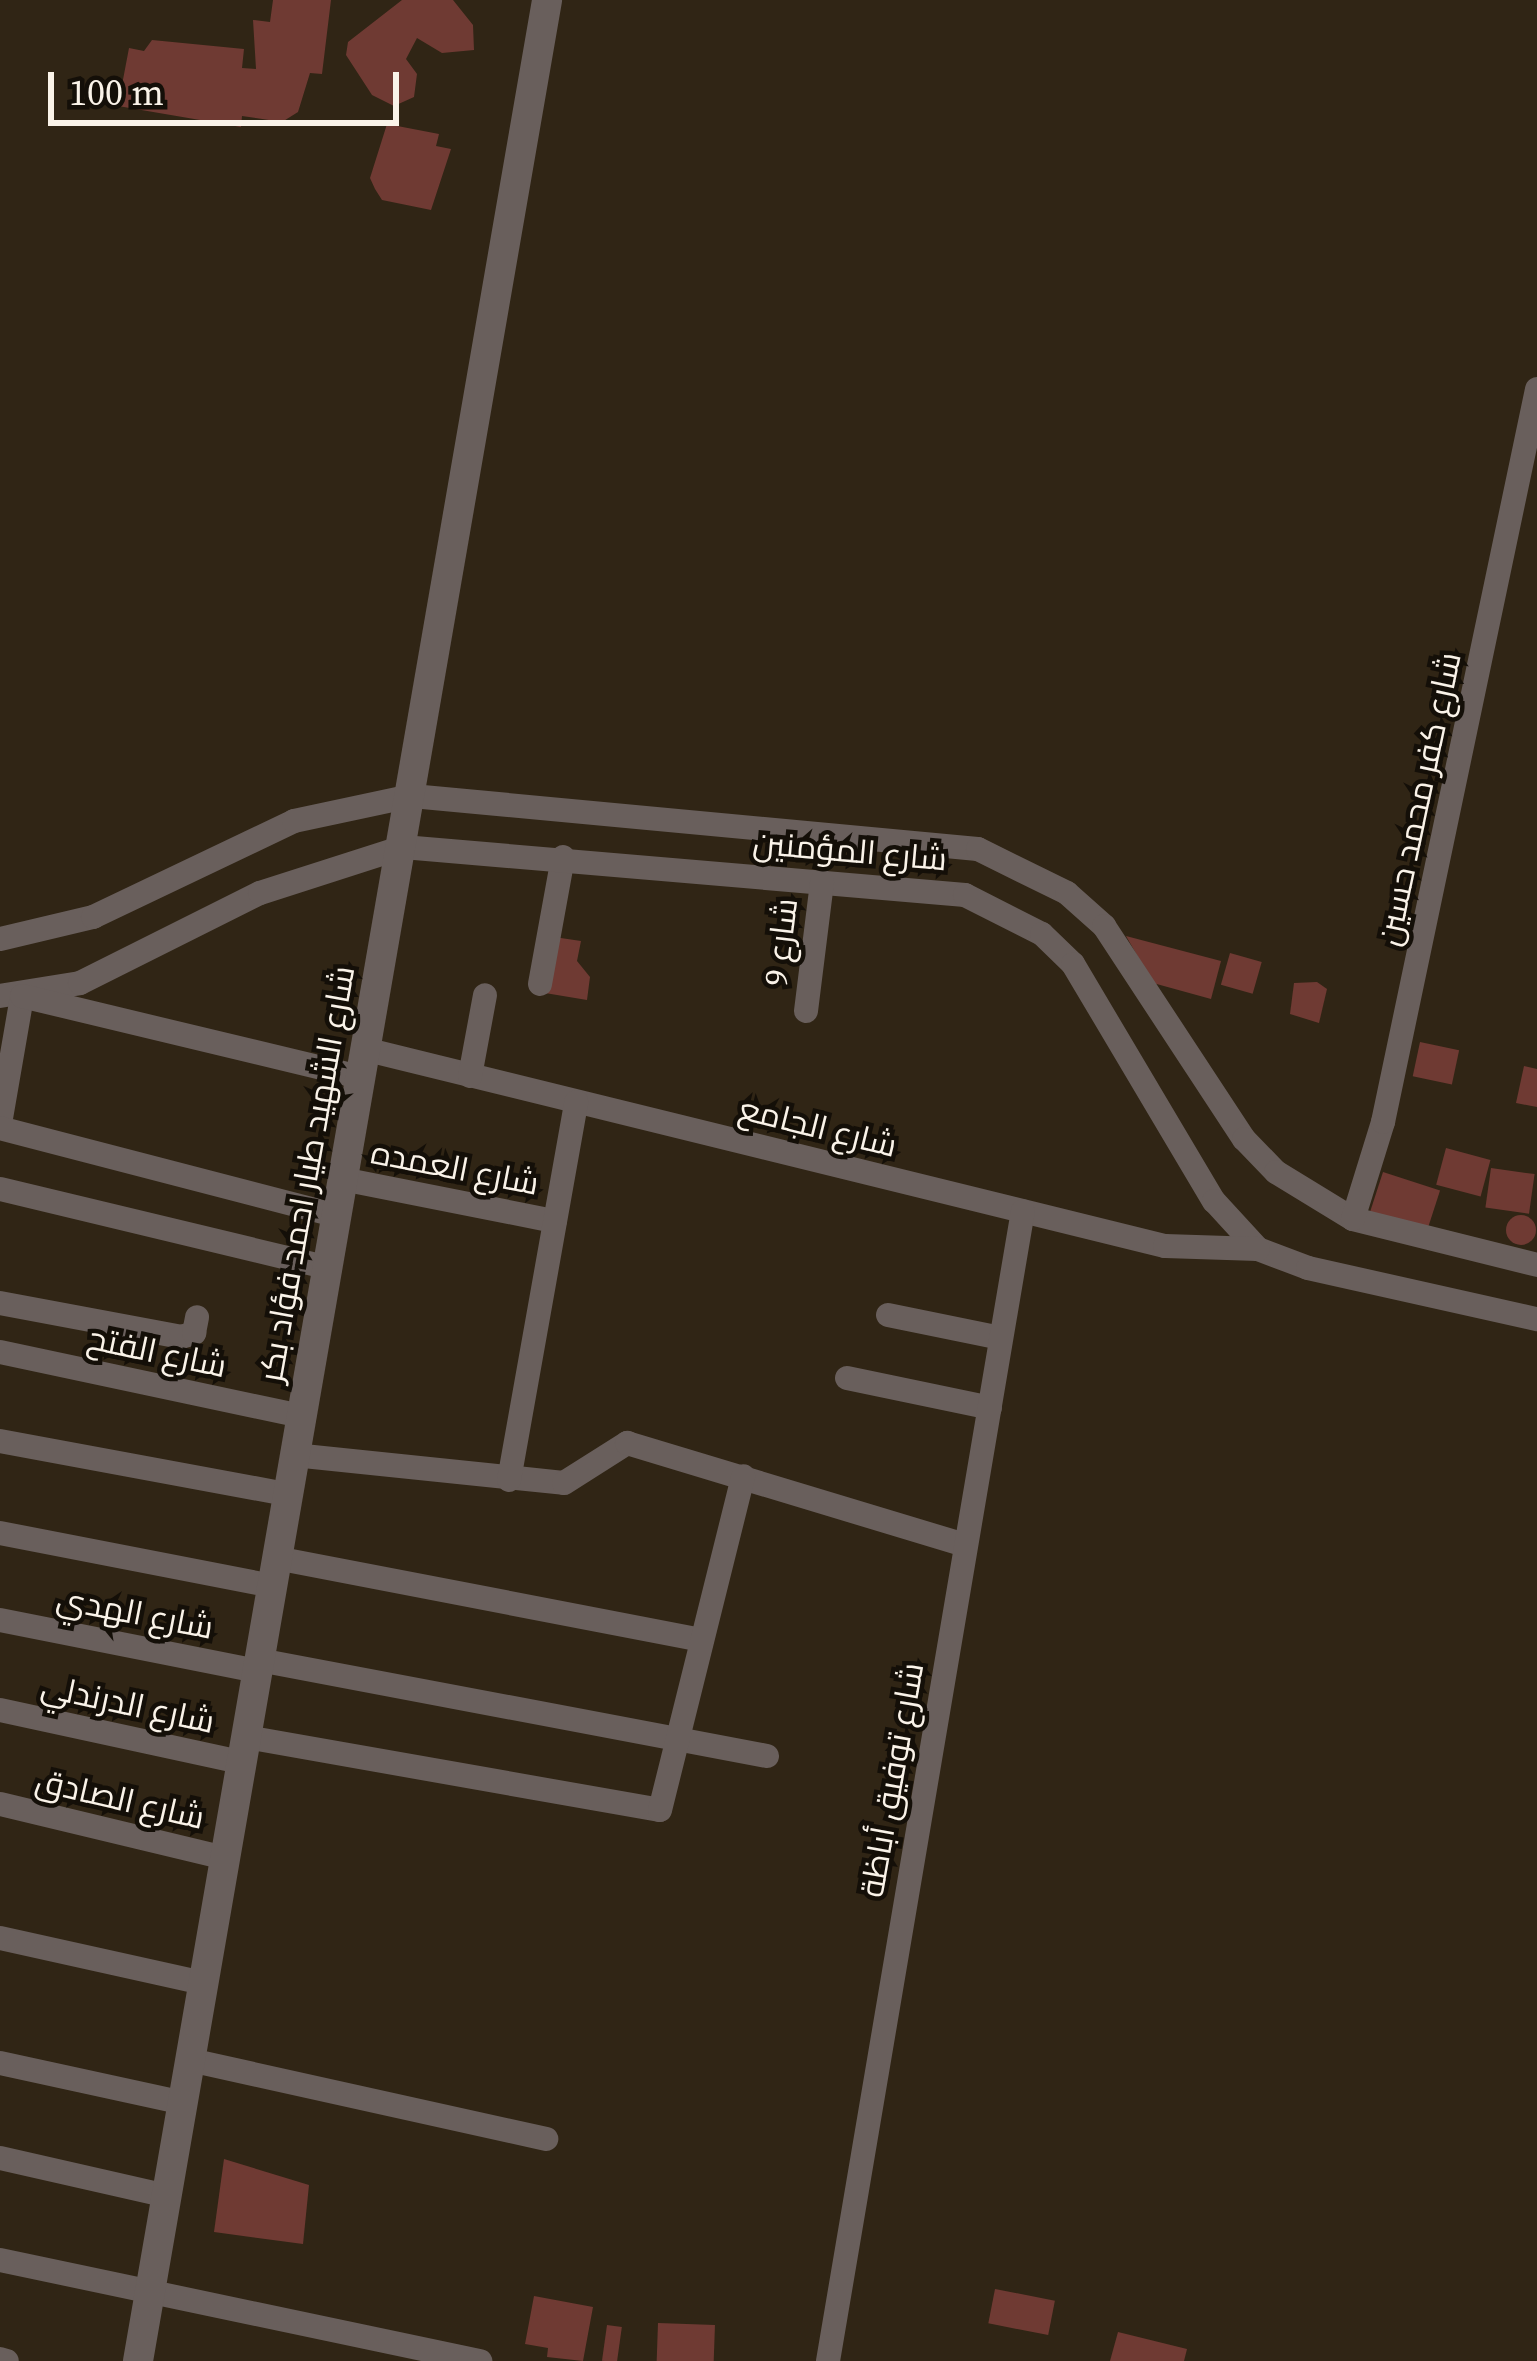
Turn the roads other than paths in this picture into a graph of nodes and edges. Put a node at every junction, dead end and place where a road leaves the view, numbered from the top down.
1 (547, 0) edge
2 (1537, 388) edge
3 (412, 796) junction
4 (403, 847) junction
5 (563, 857) junction
6 (822, 882) junction
7 (0, 939) edge
8 (540, 984) dead end
9 (485, 995) dead end
10 (11, 996) edge
11 (806, 1011) dead end
12 (362, 1063) junction
13 (470, 1076) junction
14 (576, 1102) junction
15 (0, 1126) edge
16 (342, 1180) junction
17 (0, 1189) edge
18 (1023, 1211) junction
19 (335, 1215) junction
20 (1353, 1219) junction
21 (555, 1220) junction
22 (1258, 1249) junction
23 (1537, 1265) edge
24 (326, 1268) junction
25 (0, 1303) edge
26 (888, 1315) dead end
27 (196, 1317) dead end
28 (1537, 1319) edge
29 (1001, 1338) junction
30 (0, 1352) edge
31 (847, 1378) dead end
32 (990, 1408) junction
33 (301, 1416) junction
34 (0, 1441) edge
35 (294, 1455) junction
36 (743, 1476) junction
37 (508, 1480) junction
38 (287, 1494) junction
39 (0, 1533) edge
40 (965, 1545) junction
41 (274, 1572) junction
42 (0, 1620) edge
43 (700, 1640) junction
44 (258, 1665) junction
45 (0, 1710) edge
46 (672, 1739) junction
47 (244, 1750) junction
48 (767, 1756) dead end
49 (0, 1804) edge
50 (225, 1858) junction
51 (0, 1938) edge
52 (203, 1984) junction
53 (190, 2060) junction
54 (0, 2063) edge
55 (183, 2103) junction
56 (546, 2139) dead end
57 (0, 2158) edge
58 (167, 2196) junction
59 (0, 2260) edge
60 (150, 2294) junction
61 (138, 2361) edge
62 (480, 2361) edge
63 (828, 2361) edge

1 - 3 street, شارع الشهيد طيار احمد فؤاد بكر
2 - 20 street, شارع كفر محمد حسين
3 - 4 street, شارع الشهيد طيار احمد فؤاد بكر
3 - 7 street, شارع المؤمنين
3 - 20 street, شارع المؤمنين
4 - 5 street, شارع المؤمنين
4 - 10 street, شارع المؤمنين
4 - 12 street, شارع الشهيد طيار احمد فؤاد بكر
5 - 6 street, شارع المؤمنين
5 - 8 street
6 - 11 street, شارع 9
6 - 22 street, شارع المؤمنين
9 - 13 street
10 - 12 street, شارع الجامع
10 - 15 street
12 - 13 street, شارع الجامع
12 - 16 street, شارع الشهيد طيار احمد فؤاد بكر
13 - 14 street, شارع الجامع
14 - 18 street, شارع الجامع
14 - 21 street
15 - 19 street
16 - 19 street, شارع الشهيد طيار احمد فؤاد بكر
16 - 21 street, شارع العمده
17 - 24 street
18 - 22 street, شارع الجامع
18 - 29 street, شارع توفيق أباظة
19 - 24 street, شارع الشهيد طيار احمد فؤاد بكر
20 - 23 street, شارع المؤمنين
21 - 37 street
22 - 28 street, شارع المؤمنين
24 - 33 street, شارع الشهيد طيار احمد فؤاد بكر
25 - 27 street
26 - 29 street
29 - 32 street, شارع توفيق أباظة
30 - 33 street, شارع الفتح
31 - 32 street
32 - 40 street, شارع توفيق أباظة
33 - 35 street, شارع الشهيد طيار احمد فؤاد بكر
34 - 38 street
35 - 37 street
35 - 38 street, شارع الشهيد طيار احمد فؤاد بكر
36 - 37 street
36 - 40 street
36 - 43 street
38 - 41 street, شارع الشهيد طيار احمد فؤاد بكر
39 - 41 street
40 - 63 street, شارع توفيق أباظة
41 - 43 street
41 - 44 street, شارع الشهيد طيار احمد فؤاد بكر
42 - 44 street, شارع الهدي
43 - 46 street
44 - 46 street, شارع الهدي
44 - 47 street, شارع الشهيد طيار احمد فؤاد بكر
45 - 47 street, شارع الدرندلي
46 - 47 street, شارع الدرندلي
46 - 48 street, شارع الهدي
47 - 50 street, شارع الشهيد طيار احمد فؤاد بكر
49 - 50 street, شارع الصادق
50 - 52 street, شارع الشهيد طيار احمد فؤاد بكر
51 - 52 street
52 - 53 street, شارع الشهيد طيار احمد فؤاد بكر
53 - 55 street, شارع الشهيد طيار احمد فؤاد بكر
53 - 56 street
54 - 55 street
55 - 58 street, شارع الشهيد طيار احمد فؤاد بكر
57 - 58 street
58 - 60 street, شارع الشهيد طيار احمد فؤاد بكر
59 - 60 street
60 - 61 street, شارع الشهيد طيار احمد فؤاد بكر
60 - 62 street

